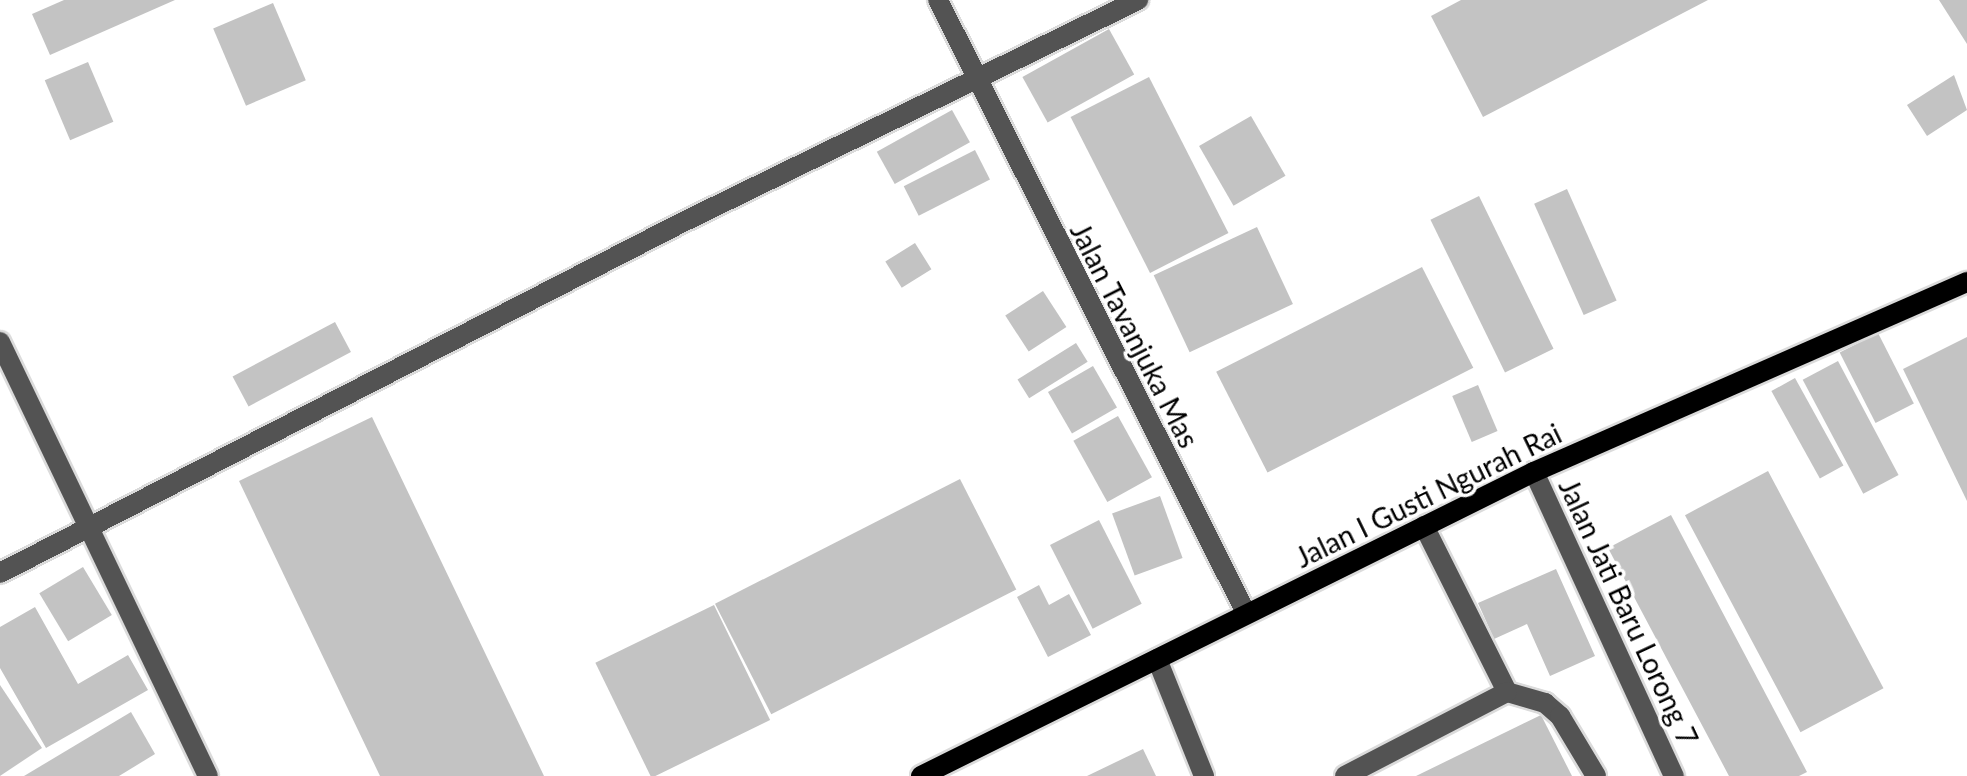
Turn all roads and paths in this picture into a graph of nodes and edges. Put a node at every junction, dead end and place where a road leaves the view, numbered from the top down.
1 (938, 0) edge
2 (1138, 0) edge
3 (973, 81) junction
4 (1967, 282) edge
5 (0, 342) edge
6 (1534, 472) junction
7 (87, 523) junction
8 (1424, 526) junction
9 (0, 573) edge
10 (1246, 613) junction
11 (1157, 659) junction
12 (1507, 692) junction
13 (208, 776) edge
14 (921, 776) edge
15 (1204, 776) edge
16 (1345, 776) edge
17 (1596, 776) edge
18 (1674, 776) edge

1 - 3 street, Jalan Tavanjuka Mas
2 - 3 street
3 - 7 street
3 - 10 street, Jalan Tavanjuka Mas
4 - 6 main road, Jalan I Gusti Ngurah Rai
5 - 7 street
6 - 8 main road, Jalan I Gusti Ngurah Rai
6 - 18 street, Jalan Jati Baru Lorong 7
7 - 9 street
7 - 13 street
8 - 10 main road, Jalan I Gusti Ngurah Rai
8 - 12 street
10 - 11 main road, Jalan I Gusti Ngurah Rai
11 - 14 main road, Jalan I Gusti Ngurah Rai
11 - 15 street
12 - 16 street
12 - 17 street

